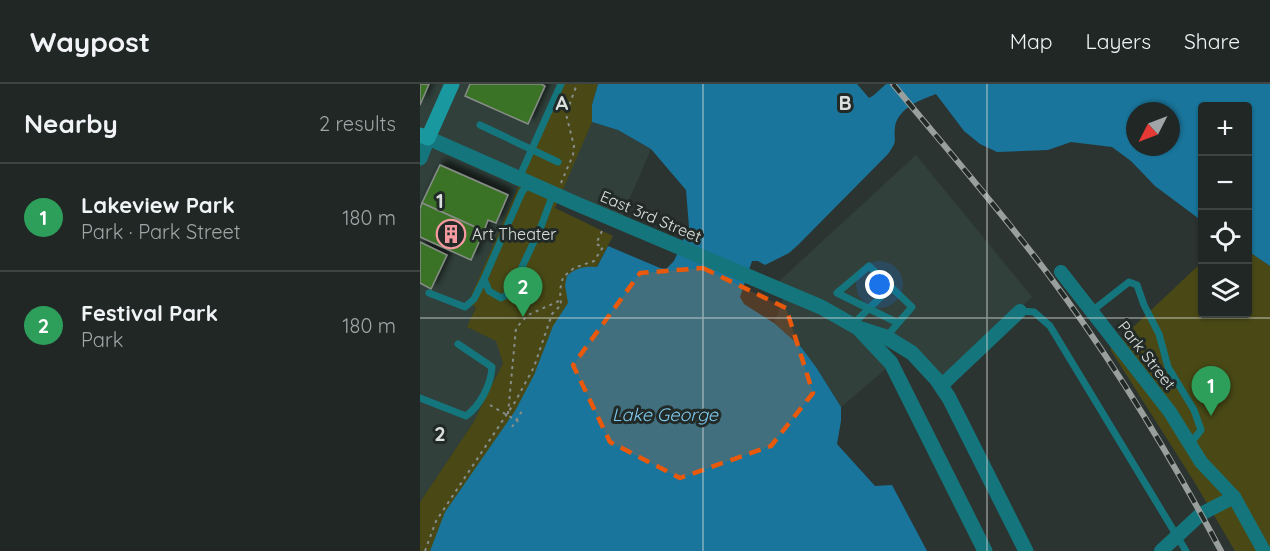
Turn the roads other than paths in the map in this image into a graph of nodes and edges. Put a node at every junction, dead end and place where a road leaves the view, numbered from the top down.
1 (452, 84) edge
2 (561, 84) edge
3 (480, 125) dead end
4 (424, 136) edge
5 (531, 151) junction
6 (420, 158) edge
7 (558, 162) dead end
8 (524, 181) junction
9 (555, 194) junction
10 (1061, 272) dead end
11 (484, 279) junction
12 (891, 286) junction
13 (429, 293) dead end
14 (867, 308) junction
15 (1020, 311) joint
16 (1092, 311) junction
17 (898, 323) junction
18 (855, 326) junction
19 (886, 337) junction
20 (458, 344) dead end
21 (942, 385) junction
22 (420, 398) edge
23 (1190, 444) junction
24 (1234, 497) junction
25 (1178, 535) junction
26 (985, 551) edge
27 (1026, 551) edge
28 (1161, 551) edge
29 (1186, 551) edge
30 (1264, 551) edge

1 - 4 main road
2 - 5 lane
3 - 5 lane
4 - 6 street
4 - 8 street, East 3rd Street
5 - 7 lane
5 - 8 lane
8 - 9 street, East 3rd Street
8 - 11 lane
9 - 11 lane
9 - 18 street, East 3rd Street
10 - 16 street, Park Street
11 - 13 lane
12 - 14 lane
12 - 14 lane
12 - 17 lane
14 - 17 lane
14 - 18 lane
15 - 21 street
15 - 25 lane
16 - 23 street, Park Street
16 - 23 lane
17 - 19 lane
18 - 19 street, East 3rd Street
18 - 26 street, East 3rd Street
19 - 21 street, East 3rd Street
20 - 22 lane
21 - 27 street, East 3rd Street
23 - 24 street, Park Street
24 - 25 street
24 - 30 street, Park Street
25 - 28 street
25 - 29 lane

